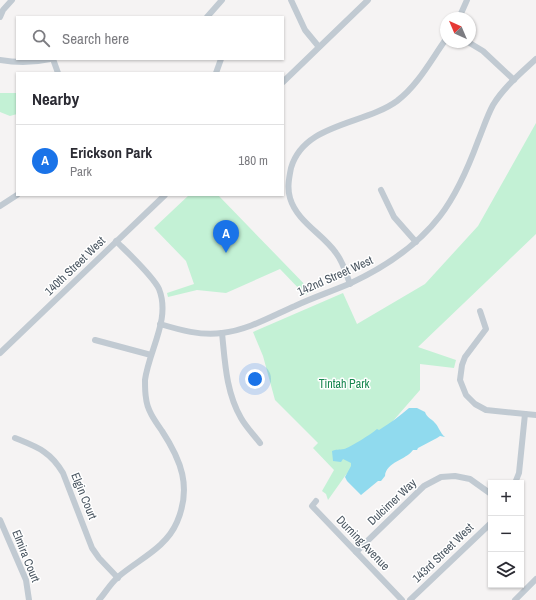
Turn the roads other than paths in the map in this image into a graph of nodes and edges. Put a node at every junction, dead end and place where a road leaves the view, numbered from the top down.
1 (12, 0) edge
2 (222, 0) edge
3 (291, 0) edge
4 (368, 0) edge
5 (467, 0) edge
6 (462, 12) edge
7 (209, 16) edge
8 (0, 17) edge
9 (319, 47) junction
10 (476, 47) edge
11 (440, 48) edge
12 (536, 59) edge
13 (0, 60) edge
14 (45, 60) edge
15 (53, 60) edge
16 (221, 60) edge
17 (58, 72) edge
18 (216, 72) edge
19 (514, 80) junction
20 (284, 81) edge
21 (380, 190) dead end
22 (16, 196) edge
23 (164, 196) edge
24 (0, 206) edge
25 (116, 242) junction
26 (416, 242) junction
27 (350, 284) junction
28 (480, 311) dead end
29 (160, 324) junction
30 (222, 333) junction
31 (95, 340) dead end
32 (0, 353) edge
33 (151, 355) junction
34 (525, 414) junction
35 (536, 415) edge
36 (15, 438) dead end
37 (260, 443) dead end
38 (516, 480) edge
39 (488, 492) edge
40 (316, 501) dead end
41 (0, 520) edge
42 (488, 526) edge
43 (356, 552) junction
44 (118, 578) junction
45 (536, 579) edge
46 (30, 600) edge
47 (99, 600) edge
48 (402, 600) edge
49 (410, 600) edge
50 (515, 600) edge

1 - 8 street
2 - 7 street
3 - 9 street
4 - 9 street
5 - 6 street
9 - 20 street
10 - 19 street
11 - 27 street
12 - 19 street, 142nd Street West
13 - 14 street
15 - 17 street
16 - 18 street
19 - 26 street, 142nd Street West
21 - 26 street
22 - 24 street
23 - 25 street, 140th Street West
25 - 29 street
25 - 32 street, 140th Street West
26 - 27 street, 142nd Street West
27 - 30 street, 142nd Street West
28 - 34 street
29 - 30 street, 142nd Street West
29 - 33 street
30 - 37 street
31 - 33 street
33 - 44 street
34 - 35 street
34 - 38 street
36 - 44 street, Elgin Court
39 - 43 street, Dulcimer Way
40 - 43 street, Durning Avenue
41 - 46 street, Elmira Court
42 - 49 street, 143rd Street West
43 - 48 street, Durning Avenue
44 - 47 street
45 - 50 street

